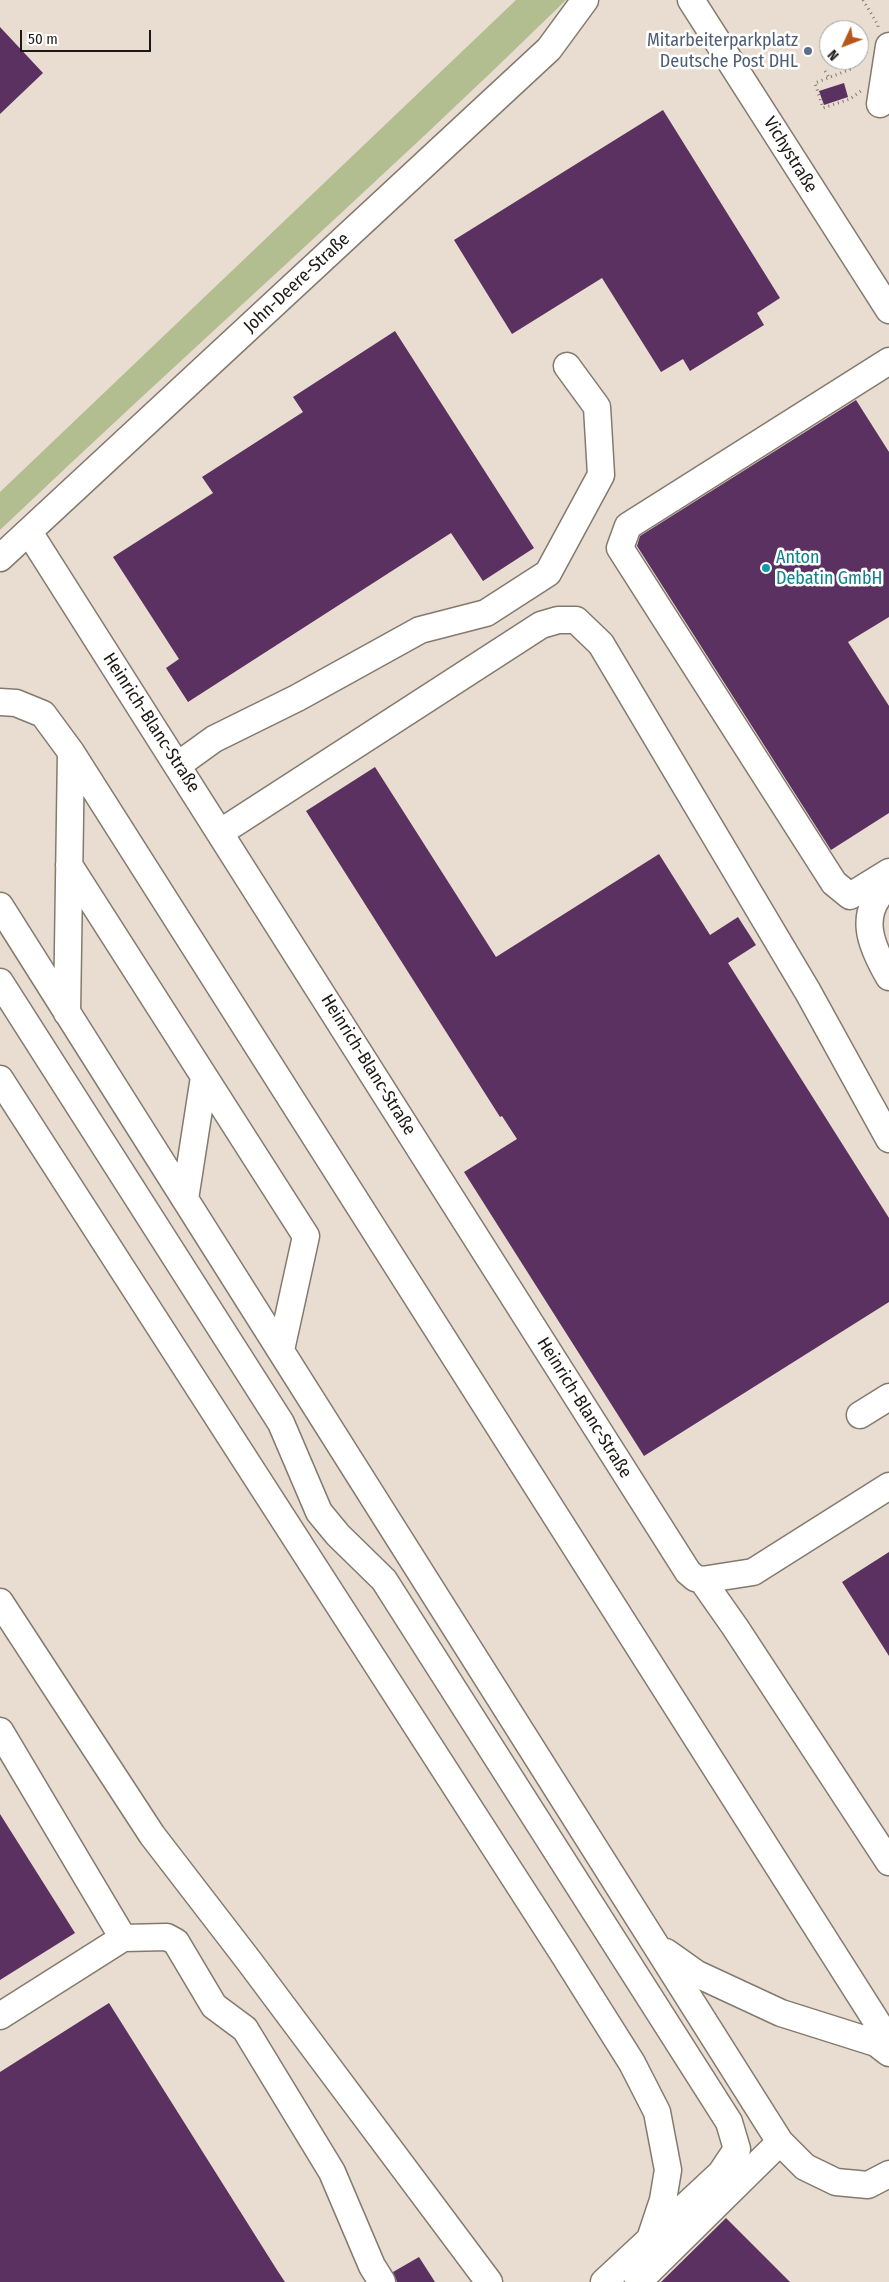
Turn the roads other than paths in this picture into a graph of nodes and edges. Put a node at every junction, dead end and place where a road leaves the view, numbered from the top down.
1 (585, 0) edge
2 (692, 0) edge
3 (883, 40) edge
4 (880, 102) edge
5 (889, 310) edge
6 (889, 361) edge
7 (567, 366) dead end
8 (29, 532) junction
9 (0, 558) edge
10 (0, 702) edge
11 (71, 752) junction
12 (178, 765) junction
13 (221, 832) junction
14 (70, 865) junction
15 (889, 872) edge
16 (889, 885) edge
17 (0, 906) edge
18 (889, 977) edge
19 (0, 982) edge
20 (67, 1013) junction
21 (204, 1077) junction
22 (0, 1079) edge
23 (889, 1139) edge
24 (185, 1199) junction
25 (281, 1350) junction
26 (889, 1397) edge
27 (860, 1415) dead end
28 (889, 1486) edge
29 (710, 1578) junction
30 (0, 1602) edge
31 (0, 1731) edge
32 (889, 1862) edge
33 (123, 1938) junction
34 (656, 1944) junction
35 (0, 2016) edge
36 (889, 2041) edge
37 (889, 2053) edge
38 (780, 2142) junction
39 (889, 2174) edge
40 (650, 2239) junction
41 (377, 2274) edge
42 (489, 2282) edge
43 (604, 2282) edge
44 (638, 2282) edge

1 - 8 street, John-Deere-Straße
2 - 5 street, Vichystraße
3 - 4 street
6 - 15 street
7 - 12 street
8 - 9 street, John-Deere-Straße
8 - 12 street, Heinrich-Blanc-Straße
10 - 11 street
11 - 14 street
11 - 36 street
12 - 13 street, Heinrich-Blanc-Straße
13 - 23 street
13 - 29 street, Heinrich-Blanc-Straße
14 - 20 street
14 - 21 street
16 - 18 street
17 - 20 street
19 - 40 street
20 - 24 street
21 - 24 street
21 - 25 street
22 - 40 street
24 - 25 street
25 - 34 street
26 - 27 street
28 - 29 street
29 - 32 street, Heinrich-Blanc-Straße
30 - 42 street
31 - 33 street
33 - 35 street
33 - 41 street
34 - 37 street
34 - 38 street
38 - 39 street
38 - 44 street
40 - 43 street

